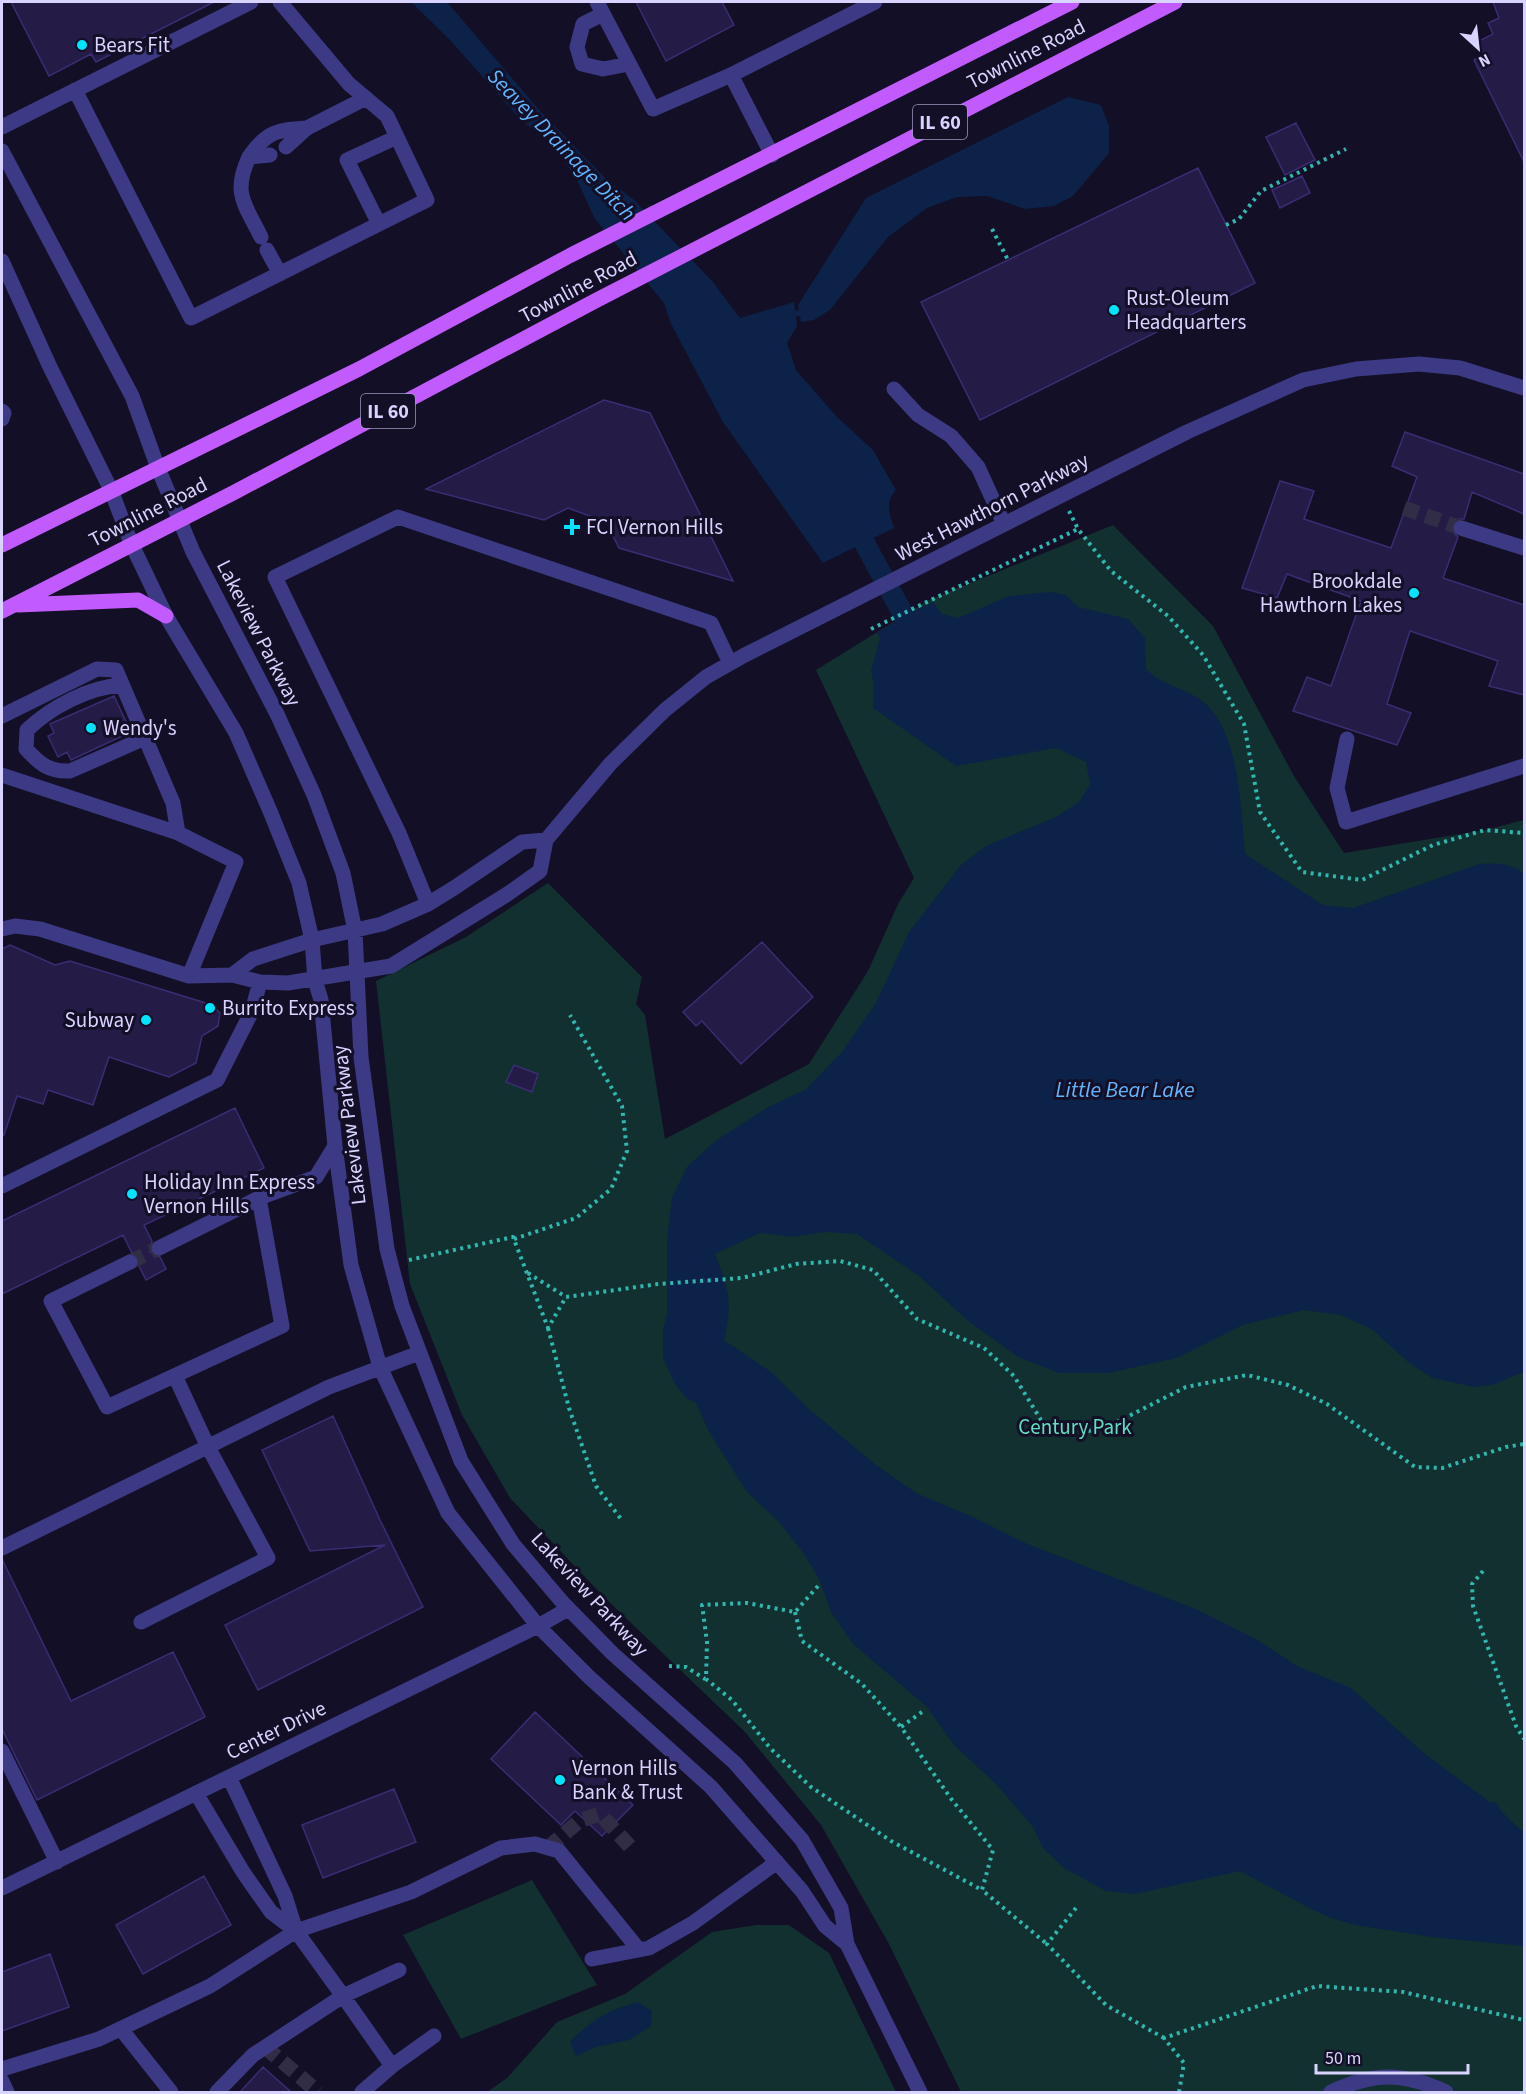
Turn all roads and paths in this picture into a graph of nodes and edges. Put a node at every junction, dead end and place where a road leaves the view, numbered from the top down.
1 (251, 2) edge
2 (280, 2) edge
3 (875, 2) edge
4 (1072, 2) edge
5 (1175, 2) edge
6 (600, 8) edge
7 (630, 64) junction
8 (731, 75) junction
9 (75, 90) junction
10 (366, 98) junction
11 (2, 127) edge
12 (308, 128) junction
13 (397, 137) junction
14 (286, 147) dead end
15 (1346, 149) dead end
16 (2, 151) edge
17 (270, 155) dead end
18 (772, 155) junction
19 (249, 157) junction
20 (379, 224) junction
21 (1226, 225) dead end
22 (992, 229) dead end
23 (1008, 260) dead end
24 (2, 261) edge
25 (280, 274) junction
26 (1524, 388) edge
27 (894, 389) dead end
28 (2, 411) edge
29 (2, 419) edge
30 (158, 468) junction
31 (111, 490) junction
32 (179, 519) junction
33 (1004, 524) junction
34 (1461, 528) tunnel mouth
35 (131, 543) junction
36 (2, 545) edge
37 (1524, 548) edge
38 (7, 608) edge
39 (166, 616) junction
40 (871, 630) dead end
41 (730, 663) junction
42 (122, 685) junction
43 (2, 716) edge
44 (145, 738) junction
45 (1347, 740) dead end
46 (1524, 766) edge
47 (2, 775) edge
48 (178, 833) junction
49 (1524, 833) edge
50 (546, 840) junction
51 (428, 904) junction
52 (2, 929) edge
53 (355, 931) junction
54 (312, 940) junction
55 (357, 972) junction
56 (232, 975) junction
57 (189, 976) junction
58 (315, 980) junction
59 (260, 982) junction
60 (570, 1015) dead end
61 (335, 1146) junction
62 (2, 1186) edge
63 (259, 1198) junction
64 (513, 1237) junction
65 (159, 1248) tunnel mouth
66 (410, 1260) dead end
67 (130, 1262) tunnel mouth
68 (526, 1272) junction
69 (566, 1297) junction
70 (548, 1328) junction
71 (419, 1353) junction
72 (380, 1367) junction
73 (175, 1376) junction
74 (1524, 1444) edge
75 (208, 1447) junction
76 (621, 1519) dead end
77 (2, 1548) edge
78 (1482, 1571) dead end
79 (818, 1586) dead end
80 (568, 1609) junction
81 (795, 1612) junction
82 (141, 1622) dead end
83 (538, 1626) junction
84 (669, 1666) dead end
85 (706, 1679) junction
86 (922, 1712) dead end
87 (901, 1727) junction
88 (1524, 1739) edge
89 (2, 1751) edge
90 (229, 1777) junction
91 (196, 1792) junction
92 (57, 1862) junction
93 (777, 1862) junction
94 (2, 1888) edge
95 (982, 1890) junction
96 (1076, 1908) dead end
97 (296, 1931) junction
98 (847, 1944) junction
99 (1047, 1944) junction
100 (639, 1950) junction
101 (592, 1959) dead end
102 (399, 1970) dead end
103 (343, 1996) junction
104 (1524, 2019) edge
105 (121, 2029) junction
106 (434, 2036) dead end
107 (1164, 2038) junction
108 (392, 2066) junction
109 (2, 2070) edge
110 (2, 2081) edge
111 (7, 2092) edge
112 (171, 2092) edge
113 (218, 2092) edge
114 (362, 2092) edge
115 (920, 2092) edge
116 (1179, 2092) edge
117 (1331, 2092) edge
118 (1446, 2092) edge

1 - 9 street
2 - 10 street
3 - 8 street
4 - 18 main road, Townline Road / IL 60
5 - 32 main road, Townline Road / IL 60
6 - 7 street
6 - 7 street
7 - 8 street
8 - 18 street
9 - 11 street
9 - 25 street
10 - 12 street
10 - 13 street
12 - 14 street
12 - 19 street
13 - 20 street
13 - 20 street
15 - 21 path
16 - 30 street, Lakeview Parkway
17 - 19 street
18 - 30 main road, Townline Road / IL 60
19 - 25 street
20 - 25 street
22 - 23 path
24 - 31 street, Lakeview Parkway
26 - 33 street, West Hawthorn Parkway
27 - 33 street
28 - 29 street
30 - 31 main road, Townline Road / IL 60
30 - 32 street, Lakeview Parkway
31 - 35 street, Lakeview Parkway
31 - 36 main road, Townline Road / IL 60
32 - 35 main road, Townline Road / IL 60
32 - 53 street, Lakeview Parkway
33 - 41 street, West Hawthorn Parkway
34 - 37 street
35 - 38 main road, Townline Road / IL 60
35 - 39 street, Lakeview Parkway
38 - 39 main road
39 - 54 street, Lakeview Parkway
40 - 49 path
41 - 50 street, West Hawthorn Parkway
41 - 51 street
42 - 43 street
42 - 44 street
42 - 44 street
44 - 48 street
45 - 46 street
47 - 48 street
48 - 57 street
50 - 51 street
50 - 55 street, West Hawthorn Parkway
51 - 53 street
52 - 57 street, West Hawthorn Parkway
53 - 54 street
53 - 55 street, Lakeview Parkway
54 - 56 street
54 - 58 street, Lakeview Parkway
55 - 58 street, West Hawthorn Parkway
55 - 71 street, Lakeview Parkway
56 - 57 street, West Hawthorn Parkway
56 - 59 street, West Hawthorn Parkway
58 - 59 street, West Hawthorn Parkway
58 - 61 street, Lakeview Parkway
59 - 62 street
60 - 64 path
61 - 63 street
61 - 72 street, Lakeview Parkway
63 - 65 street
63 - 73 street
64 - 66 path
64 - 68 path
67 - 73 street
68 - 69 path
68 - 70 path
69 - 70 path
69 - 74 path
70 - 76 path
71 - 72 street
71 - 80 street, Lakeview Parkway
72 - 75 street
72 - 83 street, Lakeview Parkway
73 - 75 street
75 - 77 street
75 - 82 street
78 - 88 path
79 - 81 path
80 - 83 street, Center Drive
80 - 98 street, Lakeview Parkway
81 - 85 path
81 - 87 path
83 - 90 street, Center Drive
83 - 93 street, Lakeview Parkway
84 - 85 path
85 - 95 path
86 - 87 path
87 - 95 path
89 - 92 street
90 - 91 street, Center Drive
90 - 97 street
91 - 92 street, Center Drive
91 - 97 street
92 - 94 street, Center Drive
93 - 98 street, Lakeview Parkway
93 - 100 street
95 - 99 path
96 - 99 path
97 - 100 street
97 - 103 street
97 - 105 street
98 - 115 street, Lakeview Parkway
99 - 107 path
100 - 101 street
102 - 103 street
103 - 108 street
103 - 113 street
104 - 107 path
105 - 109 street
105 - 112 street
106 - 108 street
107 - 116 path
108 - 114 street
110 - 111 street
117 - 118 street

